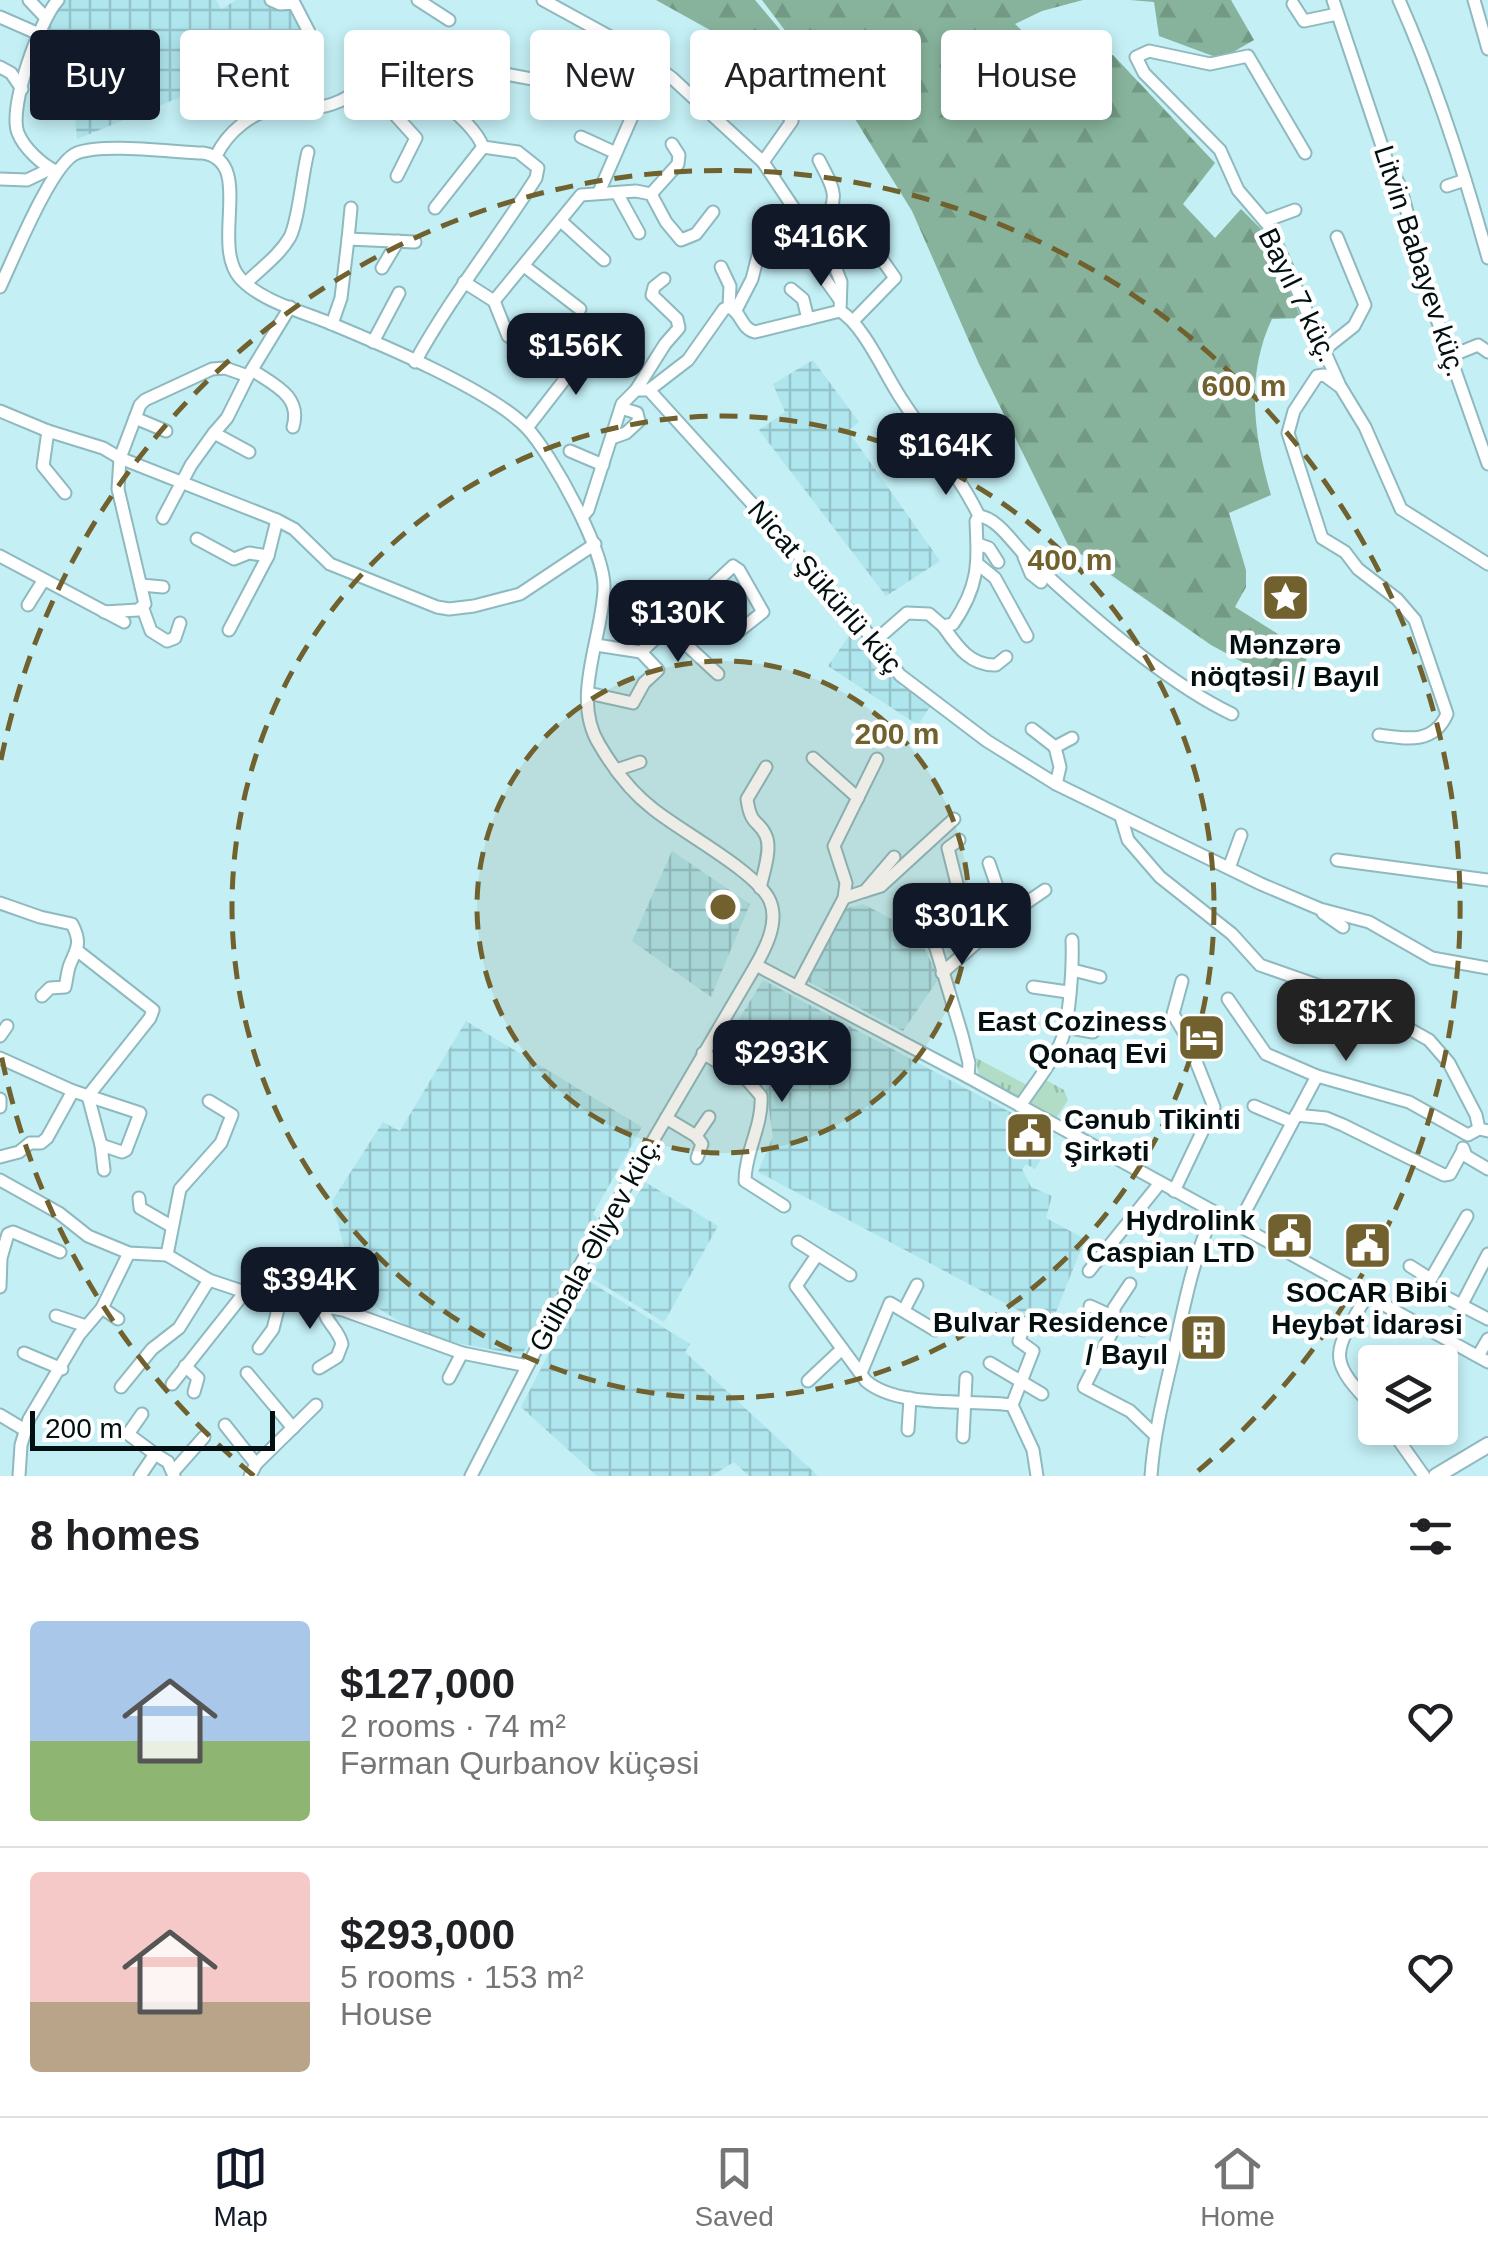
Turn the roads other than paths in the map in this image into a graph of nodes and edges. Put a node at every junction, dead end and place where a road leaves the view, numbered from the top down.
1 (29, 0) edge
2 (58, 0) edge
3 (271, 0) edge
4 (418, 0) edge
5 (542, 0) edge
6 (1332, 0) edge
7 (1399, 0) edge
8 (1474, 0) edge
9 (294, 2) edge
10 (1293, 4) dead end
11 (1337, 14) junction
12 (0, 17) edge
13 (44, 17) junction
14 (449, 20) dead end
15 (31, 30) edge
16 (41, 30) edge
17 (307, 30) edge
18 (1488, 49) edge
19 (30, 64) edge
20 (0, 68) edge
21 (22, 88) junction
22 (249, 120) edge
23 (400, 120) edge
24 (464, 120) edge
25 (630, 120) edge
26 (791, 120) edge
27 (581, 137) dead end
28 (672, 144) dead end
29 (482, 147) junction
30 (308, 152) dead end
31 (616, 153) junction
32 (1305, 153) dead end
33 (216, 156) junction
34 (818, 160) dead end
35 (763, 162) junction
36 (53, 170) junction
37 (397, 176) dead end
38 (0, 179) edge
39 (1465, 180) junction
40 (1448, 186) dead end
41 (599, 192) junction
42 (617, 193) junction
43 (650, 194) junction
44 (351, 208) dead end
45 (435, 208) dead end
46 (1294, 210) dead end
47 (713, 212) dead end
48 (786, 212) dead end
49 (562, 222) junction
50 (1265, 222) junction
51 (639, 233) dead end
52 (1337, 237) dead end
53 (348, 240) junction
54 (802, 240) junction
55 (398, 241) junction
56 (415, 242) dead end
57 (870, 242) dead end
58 (760, 248) dead end
59 (782, 248) dead end
60 (1488, 258) edge
61 (604, 260) dead end
62 (524, 266) junction
63 (382, 268) dead end
64 (721, 268) dead end
65 (664, 279) dead end
66 (464, 282) junction
67 (246, 283) junction
68 (0, 287) edge
69 (791, 289) dead end
70 (400, 294) dead end
71 (494, 301) junction
72 (840, 305) junction
73 (290, 307) junction
74 (732, 308) junction
75 (580, 309) dead end
76 (808, 319) junction
77 (852, 322) junction
78 (332, 324) junction
79 (373, 342) junction
80 (537, 342) dead end
81 (593, 343) dead end
82 (665, 344) junction
83 (1325, 349) junction
84 (1488, 352) edge
85 (1451, 356) junction
86 (415, 362) junction
87 (250, 372) junction
88 (1340, 386) junction
89 (649, 388) junction
90 (621, 408) junction
91 (0, 411) edge
92 (136, 418) junction
93 (293, 426) dead end
94 (527, 428) junction
95 (48, 431) junction
96 (166, 431) dead end
97 (214, 433) junction
98 (612, 438) junction
99 (249, 452) dead end
100 (570, 452) dead end
101 (120, 458) junction
102 (1488, 464) edge
103 (603, 465) junction
104 (182, 482) junction
105 (65, 492) dead end
106 (980, 516) junction
107 (582, 517) junction
108 (163, 518) dead end
109 (277, 520) junction
110 (198, 539) dead end
111 (595, 544) junction
112 (978, 544) junction
113 (1023, 552) junction
114 (0, 556) edge
115 (268, 556) junction
116 (998, 562) dead end
117 (978, 564) junction
118 (1488, 564) edge
119 (43, 581) junction
120 (1041, 582) dead end
121 (141, 585) junction
122 (163, 588) dead end
123 (28, 605) dead end
124 (143, 609) junction
125 (104, 612) junction
126 (124, 622) dead end
127 (180, 623) dead end
128 (666, 626) junction
129 (944, 626) junction
130 (229, 630) dead end
131 (739, 632) dead end
132 (1027, 636) dead end
133 (875, 642) junction
134 (596, 645) junction
135 (642, 652) junction
136 (1006, 657) dead end
137 (718, 674) dead end
138 (588, 693) junction
139 (1232, 714) dead end
140 (1032, 728) dead end
141 (1379, 735) dead end
142 (1072, 738) dead end
143 (1055, 747) junction
144 (814, 758) dead end
145 (876, 759) dead end
146 (640, 762) dead end
147 (766, 768) dead end
148 (616, 770) junction
149 (1056, 784) junction
150 (858, 798) junction
151 (1122, 817) junction
152 (954, 819) dead end
153 (1241, 835) dead end
154 (959, 840) dead end
155 (894, 857) dead end
156 (1337, 860) dead end
157 (989, 863) dead end
158 (1230, 868) junction
159 (1488, 880) edge
160 (760, 888) junction
161 (1045, 890) dead end
162 (865, 891) junction
163 (844, 898) junction
164 (0, 902) edge
165 (1320, 910) junction
166 (1007, 916) junction
167 (1343, 927) dead end
168 (1072, 940) dead end
169 (79, 952) junction
170 (756, 965) junction
171 (1488, 968) edge
172 (1073, 970) junction
173 (942, 973) junction
174 (1100, 977) dead end
175 (1182, 981) dead end
176 (797, 986) junction
177 (1033, 986) dead end
178 (1068, 992) junction
179 (42, 996) dead end
180 (1228, 1000) dead end
181 (1102, 1020) dead end
182 (1064, 1027) junction
183 (704, 1053) junction
184 (0, 1058) edge
185 (968, 1076) junction
186 (1317, 1076) junction
187 (73, 1090) junction
188 (88, 1096) junction
189 (209, 1102) dead end
190 (1020, 1106) junction
191 (1254, 1106) dead end
192 (709, 1117) dead end
193 (666, 1118) junction
194 (1294, 1118) junction
195 (1478, 1132) edge
196 (696, 1136) junction
197 (101, 1144) junction
198 (1462, 1152) junction
199 (0, 1157) edge
200 (697, 1158) dead end
201 (1488, 1169) edge
202 (104, 1170) dead end
203 (0, 1180) edge
204 (1160, 1183) junction
205 (1174, 1191) junction
206 (138, 1198) dead end
207 (784, 1206) dead end
208 (1214, 1213) junction
209 (1467, 1216) dead end
210 (1238, 1225) junction
211 (171, 1226) junction
212 (798, 1242) dead end
213 (60, 1252) dead end
214 (129, 1252) junction
215 (818, 1254) junction
216 (1488, 1254) edge
217 (166, 1255) junction
218 (1410, 1266) dead end
219 (1089, 1271) dead end
220 (850, 1275) dead end
221 (1429, 1278) junction
222 (208, 1280) junction
223 (1130, 1284) dead end
224 (917, 1285) dead end
225 (0, 1287) edge
226 (245, 1292) junction
227 (1367, 1295) junction
228 (281, 1297) junction
229 (1462, 1304) junction
230 (323, 1306) junction
231 (1090, 1306) dead end
232 (102, 1308) junction
233 (904, 1310) junction
234 (56, 1316) dead end
235 (1488, 1318) edge
236 (118, 1319) dead end
237 (1116, 1319) junction
238 (1024, 1323) dead end
239 (86, 1326) junction
240 (935, 1330) dead end
241 (1143, 1330) dead end
242 (1488, 1339) edge
243 (259, 1348) dead end
244 (842, 1349) junction
245 (24, 1353) dead end
246 (462, 1353) junction
247 (1483, 1359) edge
248 (990, 1362) dead end
249 (184, 1366) junction
250 (527, 1366) junction
251 (320, 1368) dead end
252 (62, 1369) junction
253 (247, 1373) dead end
254 (860, 1374) junction
255 (449, 1378) dead end
256 (966, 1378) dead end
257 (1022, 1380) junction
258 (808, 1381) dead end
259 (172, 1384) dead end
260 (121, 1387) dead end
261 (1358, 1389) edge
262 (194, 1392) dead end
263 (1042, 1394) dead end
264 (910, 1398) junction
265 (963, 1401) junction
266 (316, 1405) dead end
267 (1012, 1406) junction
268 (142, 1414) dead end
269 (0, 1415) edge
270 (225, 1426) dead end
271 (293, 1428) junction
272 (25, 1430) junction
273 (908, 1430) dead end
274 (1154, 1434) junction
275 (204, 1437) dead end
276 (963, 1437) dead end
277 (1402, 1445) edge
278 (1488, 1445) edge
279 (155, 1454) junction
280 (253, 1470) edge
281 (174, 1474) edge
282 (17, 1476) edge
283 (140, 1476) edge
284 (471, 1476) edge
285 (1037, 1476) edge
286 (1151, 1476) edge
287 (1424, 1476) edge
288 (1436, 1476) edge

1 - 13 street
2 - 13 street
3 - 9 street
4 - 14 street
5 - 35 street
6 - 11 street, Litvin Babayev küç.
7 - 39 street
8 - 18 street
9 - 17 street
10 - 11 street
11 - 85 street, Litvin Babayev küç.
12 - 15 street
13 - 16 street
19 - 21 street
20 - 21 street
21 - 36 street
22 - 33 street
23 - 37 street
24 - 29 street
25 - 31 street
26 - 35 street
27 - 31 street
28 - 43 street
29 - 45 street
29 - 66 street
30 - 67 street
31 - 41 street
32 - 50 street, Bayıl 7 küç.
33 - 36 street
33 - 67 street
34 - 72 street
35 - 54 street
36 - 38 street
36 - 68 street
39 - 40 street
39 - 60 street
41 - 42 street
41 - 49 street
42 - 43 street
42 - 51 street
43 - 47 street
44 - 53 street
46 - 50 street
48 - 54 street
49 - 61 street
49 - 62 street
50 - 83 street, Bayıl 7 küç.
52 - 83 street
53 - 55 street
53 - 78 street
54 - 59 street
54 - 72 street
55 - 56 street
55 - 63 street
57 - 77 street
58 - 74 street
62 - 71 street
62 - 75 street
64 - 74 street
65 - 82 street
66 - 71 street
66 - 86 street
67 - 73 street
69 - 76 street
70 - 79 street
71 - 80 street
72 - 76 street
72 - 77 street
73 - 78 street
73 - 87 street
74 - 76 street
74 - 89 street
77 - 106 street
78 - 79 street
79 - 86 street
81 - 94 street
82 - 89 street
82 - 89 street
83 - 88 street, Bayıl 7 küç.
84 - 85 street
85 - 102 street, Litvin Babayev küç.
86 - 94 street
87 - 92 street
87 - 93 street
87 - 97 street
88 - 118 street, Bayıl 7 küç.
88 - 141 street, Bayıl 7 küç.
89 - 90 street
89 - 133 street, Nicat Şükürlü küç
90 - 98 street
90 - 98 street
91 - 95 street
92 - 96 street
92 - 101 street
94 - 107 street
95 - 101 street
95 - 105 street
97 - 99 street
97 - 104 street
98 - 103 street
100 - 103 street
101 - 104 street
101 - 121 street
103 - 107 street
104 - 108 street
104 - 109 street
106 - 112 street
106 - 113 street
107 - 111 street
109 - 111 street
109 - 115 street
110 - 115 street
111 - 134 street
112 - 116 street
112 - 117 street
113 - 120 street
113 - 139 street
114 - 119 street
115 - 130 street
117 - 129 street
117 - 132 street
119 - 123 street
119 - 125 street
121 - 122 street
121 - 124 street
124 - 125 street
124 - 127 street
125 - 126 street
128 - 131 street
128 - 135 street
128 - 137 street
129 - 133 street
129 - 136 street
133 - 149 street, Nicat Şükürlü küç
134 - 135 street
134 - 138 street
135 - 138 street
138 - 148 street
140 - 143 street
142 - 143 street
143 - 149 street
144 - 150 street
145 - 150 street
146 - 148 street
147 - 160 street, Gülbala Əliyev küç.
148 - 160 street
149 - 151 street, Nicat Şükürlü küç
150 - 163 street
151 - 158 street, Nicat Şükürlü küç
151 - 195 street
152 - 162 street
153 - 158 street
154 - 173 street
155 - 162 street
156 - 159 street
157 - 166 street
158 - 165 street, Nicat Şükürlü küç
160 - 170 street, Gülbala Əliyev küç.
161 - 166 street
162 - 163 street
163 - 176 street
164 - 169 street
165 - 167 street
165 - 171 street, Nicat Şükürlü küç
166 - 173 street
168 - 172 street
169 - 179 street
169 - 188 street
170 - 176 street
170 - 183 street, Gülbala Əliyev küç.
172 - 174 street
172 - 178 street
173 - 185 street
175 - 205 street
176 - 185 street
177 - 178 street
178 - 182 street
180 - 186 street
181 - 182 street
182 - 190 street
183 - 193 street, Gülbala Əliyev küç.
183 - 207 street
184 - 187 street
185 - 190 street
186 - 194 street
186 - 195 street
187 - 188 street
187 - 199 street
188 - 197 street
188 - 197 street
189 - 211 street
190 - 204 street
191 - 194 street
192 - 196 street
193 - 196 street
193 - 250 street, Gülbala Əliyev küç.
194 - 198 street
194 - 210 street
195 - 198 street
196 - 200 street
197 - 202 street
198 - 201 street
203 - 214 street
204 - 205 street
204 - 219 street
205 - 208 street
206 - 211 street
208 - 210 street
208 - 274 street
209 - 221 street
210 - 227 street
211 - 217 street
212 - 215 street
213 - 225 street
214 - 217 street
214 - 232 street
215 - 220 street
215 - 244 street
216 - 229 street
217 - 222 street
218 - 221 street
221 - 229 street
222 - 226 street
222 - 260 street
223 - 237 street
224 - 233 street
226 - 228 street
226 - 249 street
227 - 247 street
227 - 261 street
228 - 230 street
228 - 243 street
229 - 235 street
230 - 246 street
230 - 251 street
231 - 237 street
232 - 236 street
232 - 239 street
233 - 240 street
233 - 254 street
234 - 239 street
237 - 241 street
237 - 274 street
238 - 257 street
239 - 252 street
242 - 247 street
244 - 254 street
244 - 258 street
245 - 252 street
246 - 250 street
246 - 255 street
248 - 257 street
249 - 259 street
249 - 262 street
250 - 284 street, Gülbala Əliyev küç.
252 - 272 street
253 - 271 street
254 - 264 street
256 - 265 street
257 - 263 street
257 - 267 street
264 - 265 street
264 - 273 street
265 - 267 street
265 - 276 street
266 - 271 street
267 - 285 street
268 - 279 street
269 - 272 street
270 - 280 street
271 - 280 street
272 - 282 street
274 - 286 street
275 - 281 street
277 - 287 street
278 - 288 main road
279 - 281 street
279 - 283 street

